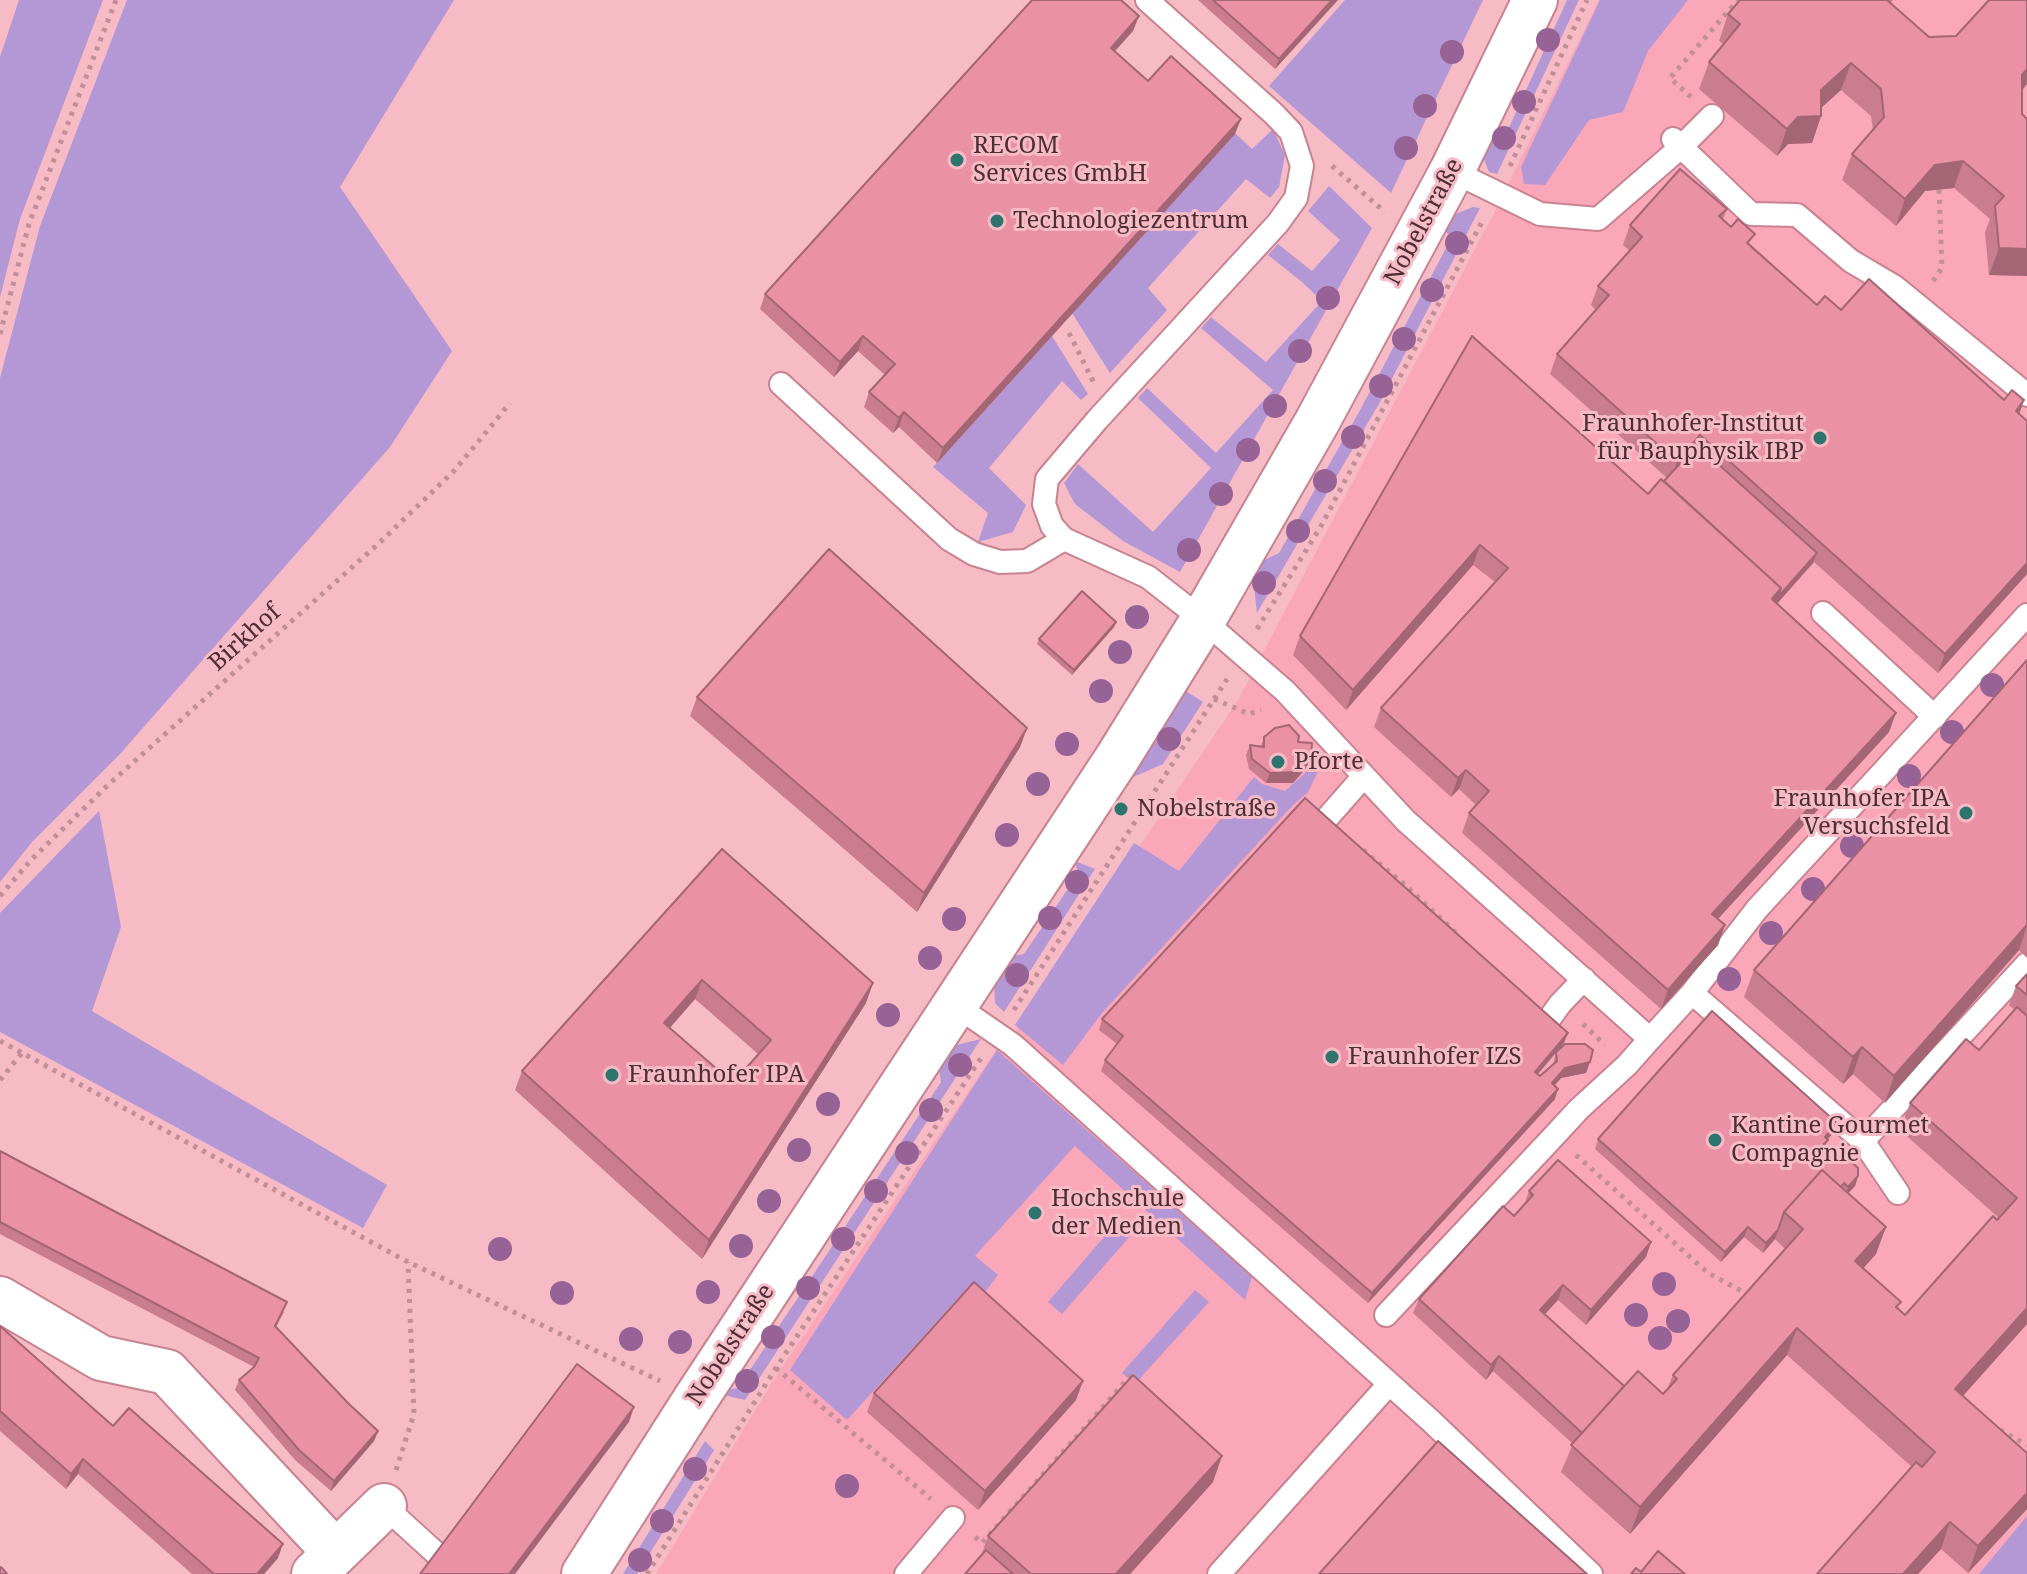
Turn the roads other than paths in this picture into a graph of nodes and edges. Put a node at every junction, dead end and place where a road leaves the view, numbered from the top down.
1 (1147, 0) edge
2 (1535, 0) edge
3 (1712, 116) edge
4 (1677, 143) junction
5 (1452, 171) junction
6 (781, 384) dead end
7 (2027, 395) edge
8 (1064, 539) junction
9 (1823, 613) dead end
10 (2027, 615) edge
11 (1203, 620) junction
12 (1935, 717) junction
13 (1364, 776) junction
14 (1321, 825) edge
15 (2027, 964) edge
16 (1584, 979) junction
17 (1692, 993) junction
18 (955, 1005) junction
19 (1545, 1025) edge
20 (1650, 1039) junction
21 (1863, 1141) junction
22 (1898, 1193) dead end
23 (0, 1299) edge
24 (1386, 1315) dead end
25 (1389, 1384) junction
26 (384, 1506) joint
27 (953, 1518) road end
28 (439, 1556) edge
29 (324, 1563) edge
30 (584, 1574) edge
31 (906, 1574) edge
32 (1219, 1574) edge
33 (1591, 1574) edge

1 - 8 lane
2 - 5 street, Nobelstraße
3 - 4 lane
4 - 5 lane
4 - 7 lane
5 - 11 street, Nobelstraße
6 - 8 lane
8 - 11 lane
9 - 12 lane
10 - 12 lane
11 - 13 lane
11 - 18 street, Nobelstraße
12 - 17 lane
13 - 14 lane
13 - 16 lane
15 - 21 lane
16 - 19 lane
16 - 20 lane
17 - 20 lane
17 - 21 lane
18 - 25 lane
18 - 30 street, Nobelstraße
20 - 24 lane
21 - 22 lane
23 - 29 street
25 - 32 lane
25 - 33 lane
26 - 28 lane
26 - 29 street
27 - 31 lane

